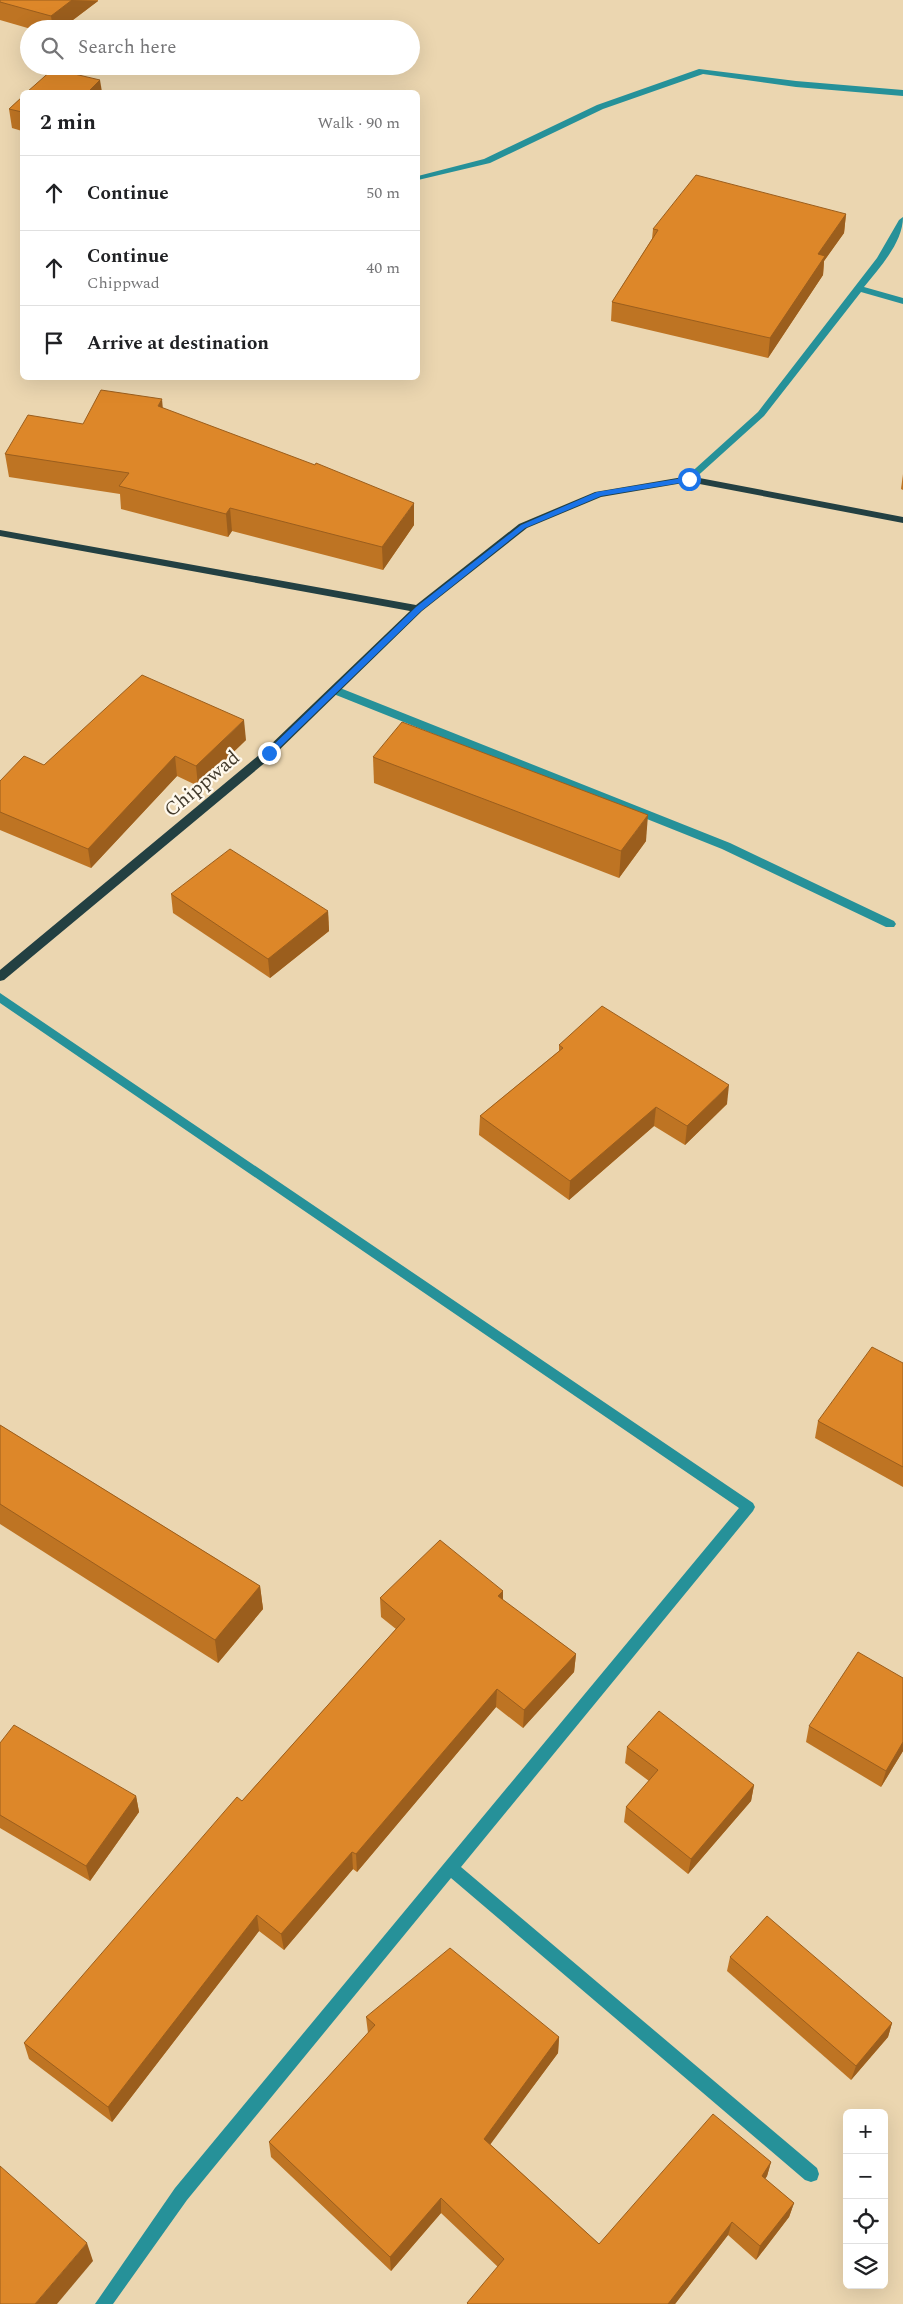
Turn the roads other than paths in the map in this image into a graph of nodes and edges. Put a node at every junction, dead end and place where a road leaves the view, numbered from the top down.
1 (903, 93) edge
2 (420, 177) edge
3 (903, 220) edge
4 (858, 288) junction
5 (903, 301) edge
6 (689, 479) junction
7 (903, 520) edge
8 (0, 533) edge
9 (418, 609) junction
10 (335, 690) junction
11 (890, 924) dead end
12 (0, 977) edge
13 (0, 997) edge
14 (451, 1868) junction
15 (810, 2174) dead end
16 (102, 2304) edge

1 - 2 street
3 - 4 street
4 - 5 street
4 - 6 street
6 - 7 main road
6 - 9 main road, Chippwad
8 - 9 main road
9 - 10 main road, Chippwad
10 - 11 street
10 - 12 main road, Chippwad
13 - 14 street
14 - 15 street
14 - 16 street

